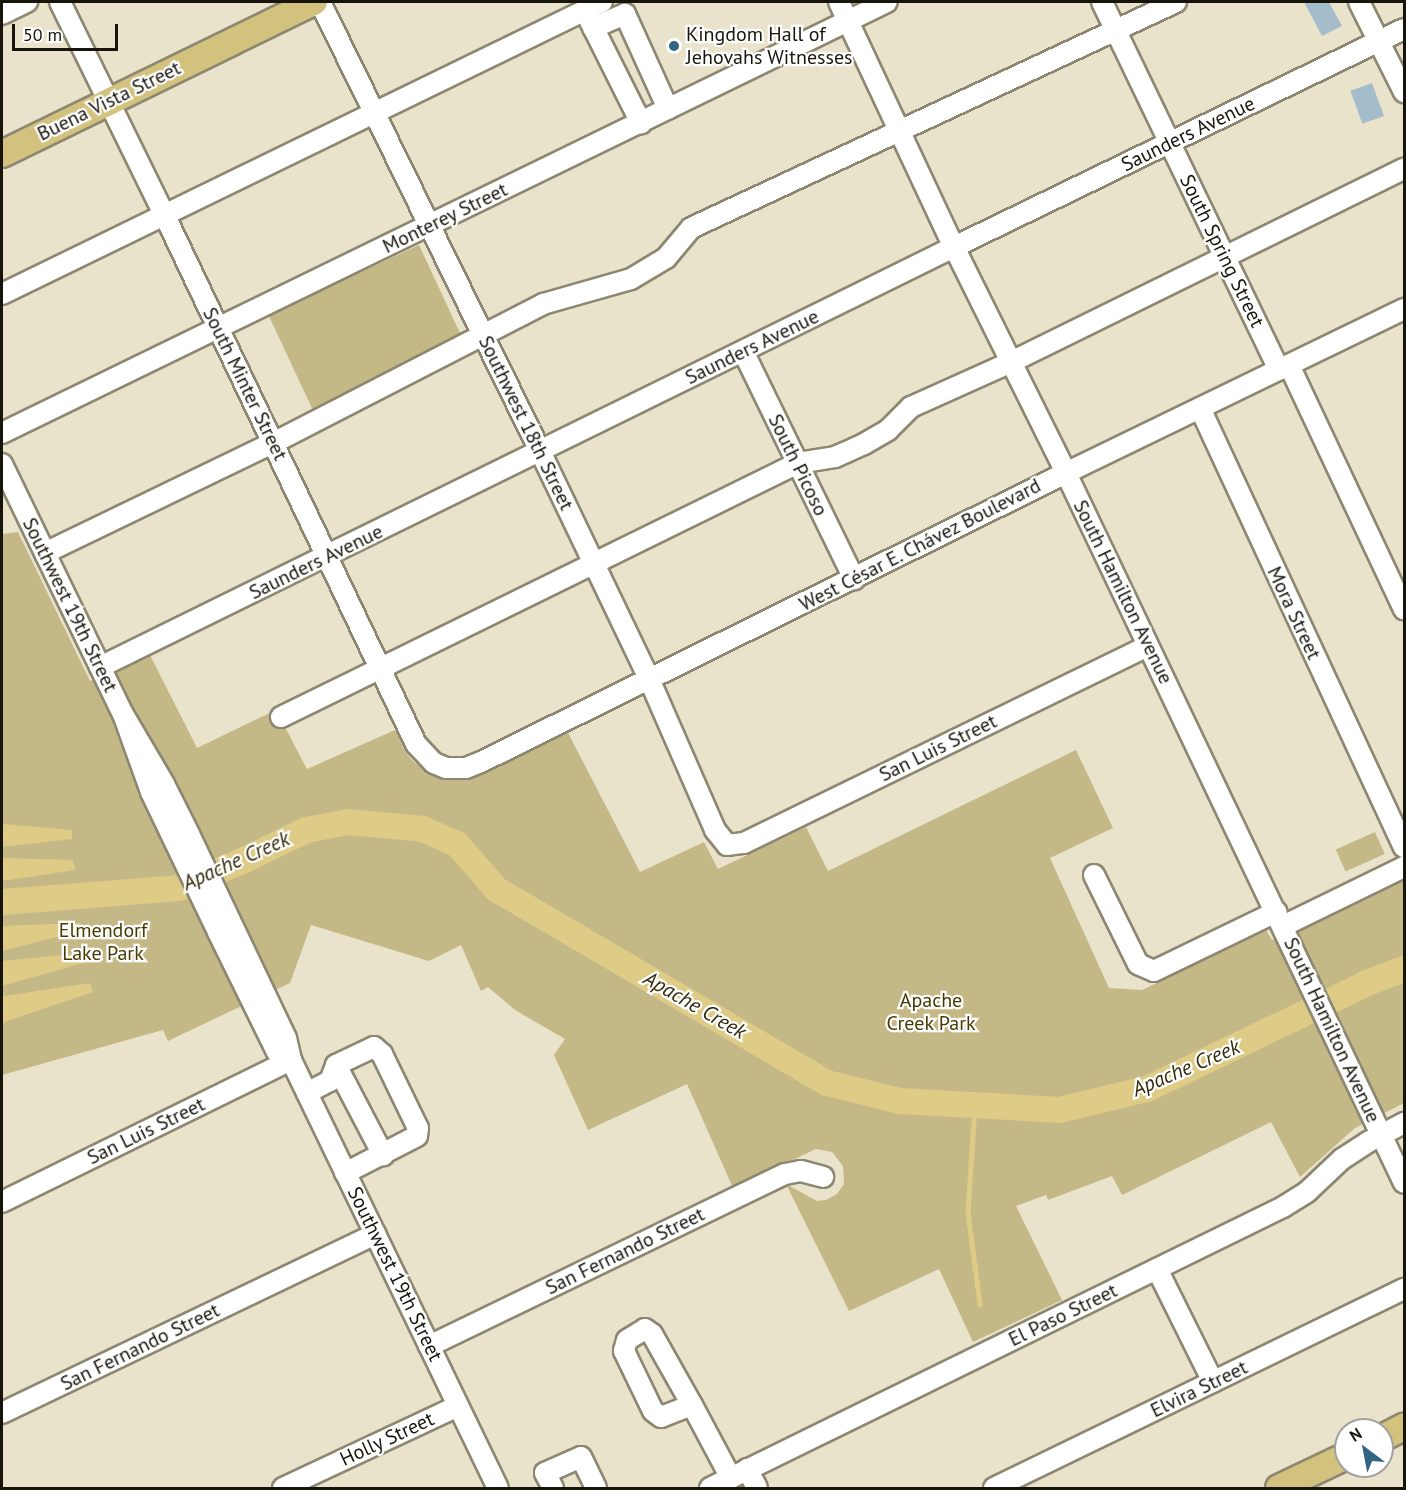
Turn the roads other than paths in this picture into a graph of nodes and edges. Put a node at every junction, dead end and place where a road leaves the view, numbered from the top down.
1 (27, 2) edge
2 (60, 2) edge
3 (314, 2) edge
4 (320, 2) edge
5 (602, 2) edge
6 (839, 2) edge
7 (887, 2) edge
8 (1102, 2) edge
9 (1176, 2) edge
10 (1359, 2) edge
11 (582, 6) edge
12 (2, 14) edge
13 (848, 21) junction
14 (593, 28) junction
15 (1404, 29) edge
16 (1117, 30) junction
17 (1379, 42) junction
18 (1404, 92) edge
19 (109, 102) junction
20 (668, 109) junction
21 (373, 113) junction
22 (640, 123) junction
23 (900, 132) junction
24 (1170, 143) junction
25 (2, 154) edge
26 (1404, 169) edge
27 (164, 214) junction
28 (428, 226) junction
29 (954, 247) junction
30 (1225, 257) junction
31 (2, 294) edge
32 (1404, 309) edge
33 (218, 329) junction
34 (484, 336) junction
35 (743, 351) junction
36 (1011, 362) junction
37 (1284, 367) junction
38 (1200, 408) junction
39 (2, 433) edge
40 (273, 443) junction
41 (540, 451) junction
42 (2, 464) edge
43 (798, 464) junction
44 (1066, 472) junction
45 (45, 553) junction
46 (328, 556) junction
47 (594, 565) junction
48 (854, 579) junction
49 (1404, 609) edge
50 (1148, 646) junction
51 (100, 667) junction
52 (380, 668) junction
53 (650, 681) junction
54 (281, 717) dead end
55 (434, 763) joint
56 (727, 845) joint
57 (1404, 846) edge
58 (1404, 867) edge
59 (1094, 875) dead end
60 (1284, 927) junction
61 (291, 1060) junction
62 (336, 1065) junction
63 (307, 1093) junction
64 (1404, 1123) edge
65 (1381, 1135) junction
66 (383, 1155) junction
67 (345, 1173) junction
68 (823, 1177) dead end
69 (1404, 1183) edge
70 (2, 1202) edge
71 (375, 1234) junction
72 (1157, 1269) junction
73 (1404, 1289) edge
74 (429, 1346) junction
75 (1213, 1382) junction
76 (692, 1405) dead end
77 (458, 1406) junction
78 (2, 1413) edge
79 (1334, 1462) edge
80 (739, 1473) junction
81 (1004, 1486) edge
82 (1287, 1487) edge
83 (283, 1488) edge
84 (498, 1488) edge
85 (553, 1488) edge
86 (596, 1488) edge
87 (710, 1488) edge
88 (757, 1488) edge

1 - 12 street
2 - 19 street, South Minter Street
3 - 19 main road, Buena Vista Street
4 - 21 street, Southwest 18th Street
5 - 11 street
6 - 13 street, South Hamilton Avenue
7 - 13 street, Monterey Street
8 - 16 street, South Spring Street
9 - 16 street
10 - 17 street
11 - 14 street
11 - 21 street
13 - 20 street, Monterey Street
13 - 23 street, South Hamilton Avenue
14 - 20 street
14 - 22 street
15 - 17 street, Saunders Avenue
16 - 23 street
16 - 24 street, South Spring Street
17 - 18 street
17 - 24 street, Saunders Avenue
19 - 25 main road, Buena Vista Street
19 - 27 street, South Minter Street
20 - 22 street, Monterey Street
21 - 27 street
21 - 28 street, Southwest 18th Street
22 - 28 street, Monterey Street
23 - 29 street, South Hamilton Avenue
23 - 34 street
24 - 29 street, Saunders Avenue
24 - 30 street, South Spring Street
26 - 30 street
27 - 31 street
27 - 33 street, South Minter Street
28 - 33 street, Monterey Street
28 - 34 street, Southwest 18th Street
29 - 35 street, Saunders Avenue
29 - 36 street, South Hamilton Avenue
30 - 36 street
30 - 37 street, South Spring Street
32 - 37 street, West César E. Chávez Boulevard
33 - 39 street, Monterey Street
33 - 40 street, South Minter Street
34 - 40 street
34 - 41 street, Southwest 18th Street
35 - 41 street, Saunders Avenue
35 - 43 street, South Picoso
36 - 43 street
36 - 44 street, South Hamilton Avenue
37 - 38 street, West César E. Chávez Boulevard
37 - 49 street, South Spring Street
38 - 44 street, West César E. Chávez Boulevard
38 - 57 street, Mora Street
40 - 45 street
40 - 46 street, South Minter Street
41 - 46 street, Saunders Avenue
41 - 47 street, Southwest 18th Street
42 - 45 street, Southwest 19th Street
43 - 47 street
43 - 48 street, South Picoso
44 - 48 street, West César E. Chávez Boulevard
44 - 50 street, South Hamilton Avenue
45 - 51 street, Southwest 19th Street
46 - 51 street, Saunders Avenue
46 - 52 street, South Minter Street
47 - 52 street
47 - 53 street, Southwest 18th Street
48 - 53 street, West César E. Chávez Boulevard
50 - 56 street, San Luis Street
50 - 60 street, South Hamilton Avenue
51 - 61 street, Southwest 19th Street
52 - 54 street
52 - 55 street, South Minter Street
53 - 55 street, West César E. Chávez Boulevard
53 - 56 street, Southwest 18th Street
58 - 60 street
59 - 60 street
60 - 65 street, South Hamilton Avenue
61 - 63 street, Southwest 19th Street
61 - 70 street, San Luis Street
62 - 63 street
62 - 66 street
62 - 66 street
63 - 67 street, Southwest 19th Street
64 - 65 street, El Paso Street
65 - 69 street, South Hamilton Avenue
65 - 72 street, El Paso Street
66 - 67 street
67 - 71 street, Southwest 19th Street
68 - 74 street, San Fernando Street
71 - 74 street, Southwest 19th Street
71 - 78 street, San Fernando Street
72 - 75 street
72 - 80 street, El Paso Street
73 - 75 street, Elvira Street
74 - 77 street, Southwest 19th Street
75 - 81 street, Elvira Street
76 - 80 street
77 - 83 street, Holly Street
77 - 84 street, Southwest 19th Street
79 - 82 main road
80 - 87 street, El Paso Street
80 - 88 street
85 - 86 street

